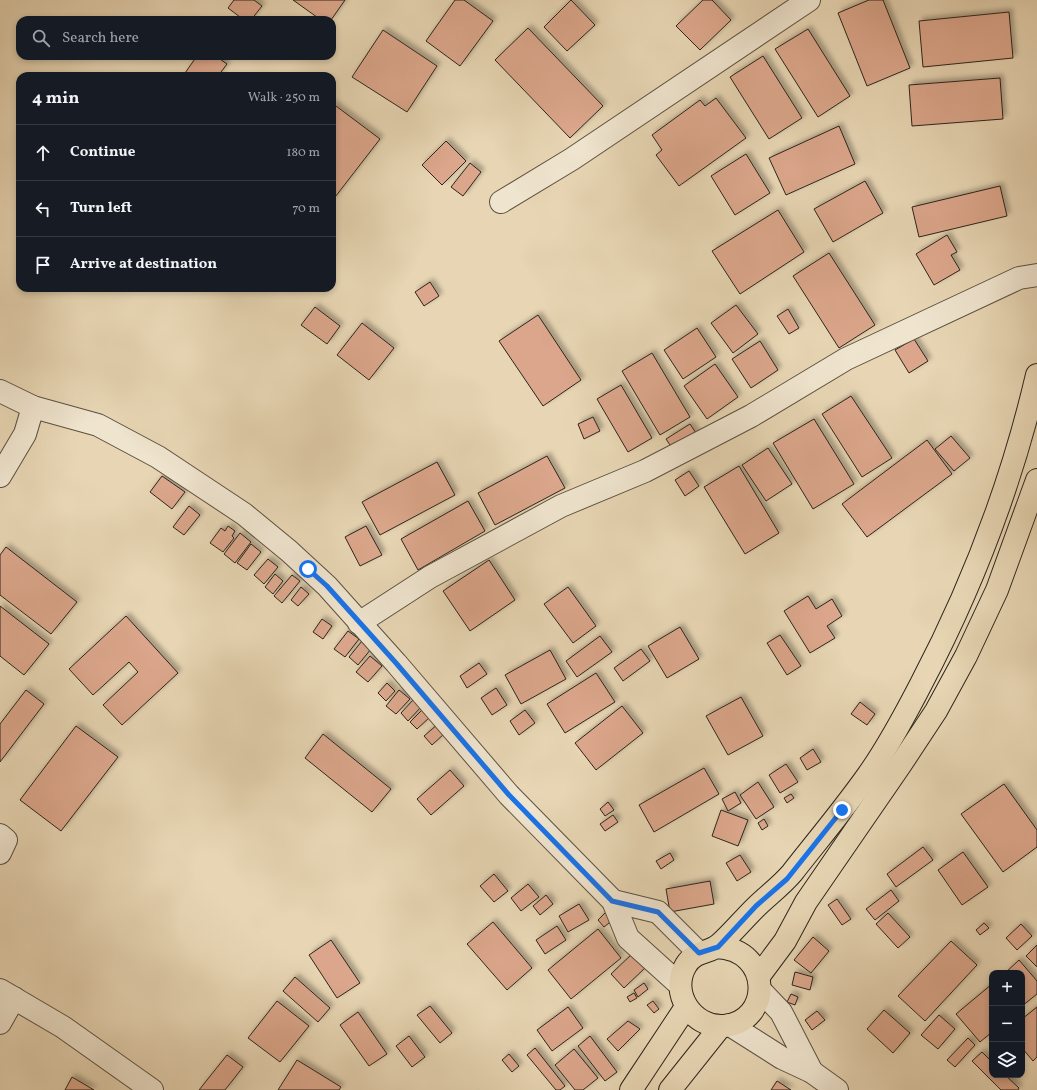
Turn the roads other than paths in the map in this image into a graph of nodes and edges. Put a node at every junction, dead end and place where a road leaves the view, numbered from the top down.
1 (809, 0) edge
2 (501, 202) dead end
3 (1037, 275) edge
4 (1037, 375) edge
5 (0, 391) edge
6 (33, 408) junction
7 (0, 476) edge
8 (1037, 480) edge
9 (359, 623) junction
10 (0, 834) edge
11 (0, 853) edge
12 (612, 901) junction
13 (708, 950) junction
14 (760, 984) junction
15 (680, 985) junction
16 (7, 994) edge
17 (686, 1007) junction
18 (0, 1023) edge
19 (726, 1025) junction
20 (812, 1072) junction
21 (152, 1090) edge
22 (631, 1090) edge
23 (670, 1090) edge
24 (837, 1090) edge

1 - 2 street
3 - 9 street
4 - 13 main road
5 - 6 street
6 - 7 street
6 - 9 street
8 - 14 main road
9 - 12 street
10 - 11 street
12 - 13 street
12 - 15 street
13 - 14 main road
13 - 15 main road
14 - 19 main road
14 - 20 street
15 - 17 main road
16 - 18 street
16 - 21 street
17 - 19 main road
17 - 22 main road
19 - 20 street
19 - 23 main road
20 - 24 street

